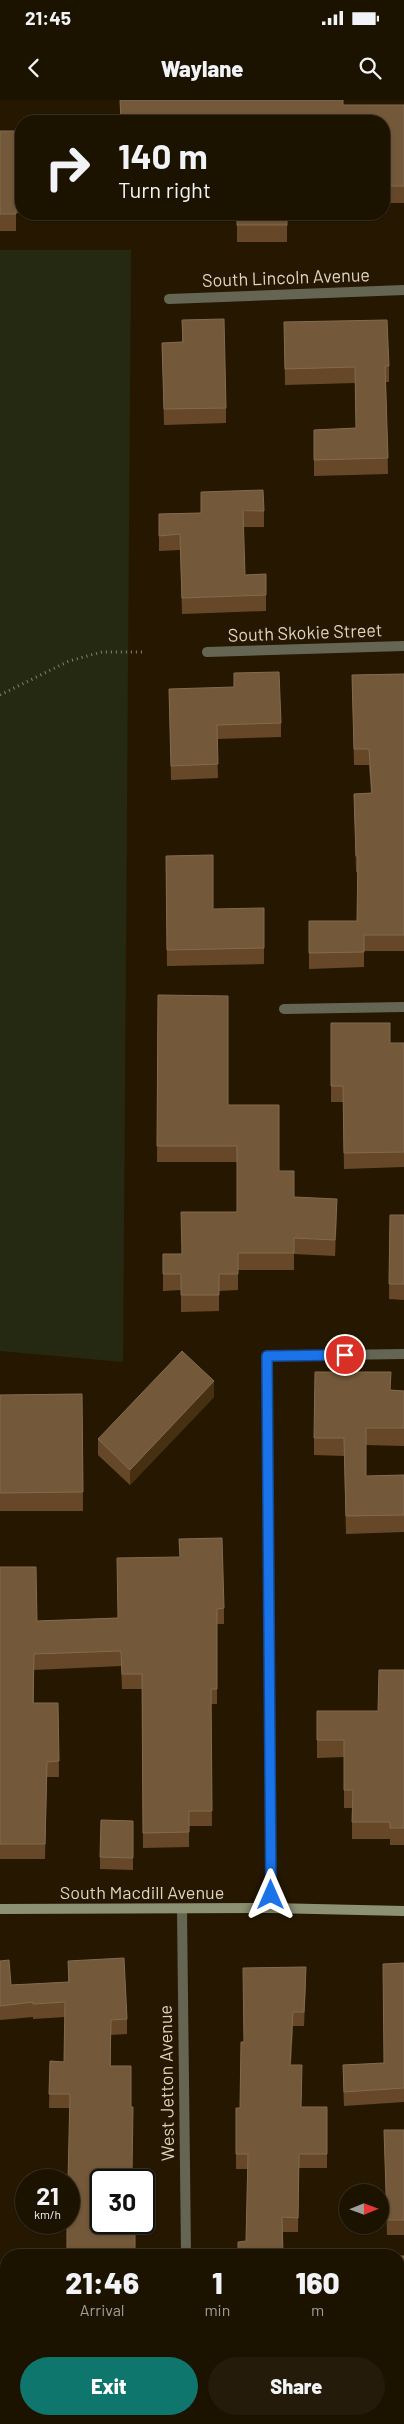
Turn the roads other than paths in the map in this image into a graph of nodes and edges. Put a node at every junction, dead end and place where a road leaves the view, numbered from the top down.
1 (404, 290) edge
2 (169, 299) dead end
3 (404, 646) edge
4 (208, 652) dead end
5 (404, 1006) edge
6 (284, 1009) dead end
7 (404, 1354) edge
8 (0, 1908) edge
9 (271, 1908) junction
10 (182, 1910) junction
11 (404, 1911) edge
12 (186, 2249) edge

1 - 2 street, South Lincoln Avenue
3 - 4 street, South Skokie Street
5 - 6 street
7 - 9 street
8 - 10 street, South Macdill Avenue
9 - 10 street, South Macdill Avenue
9 - 11 street, South Macdill Avenue
10 - 12 street, West Jetton Avenue

